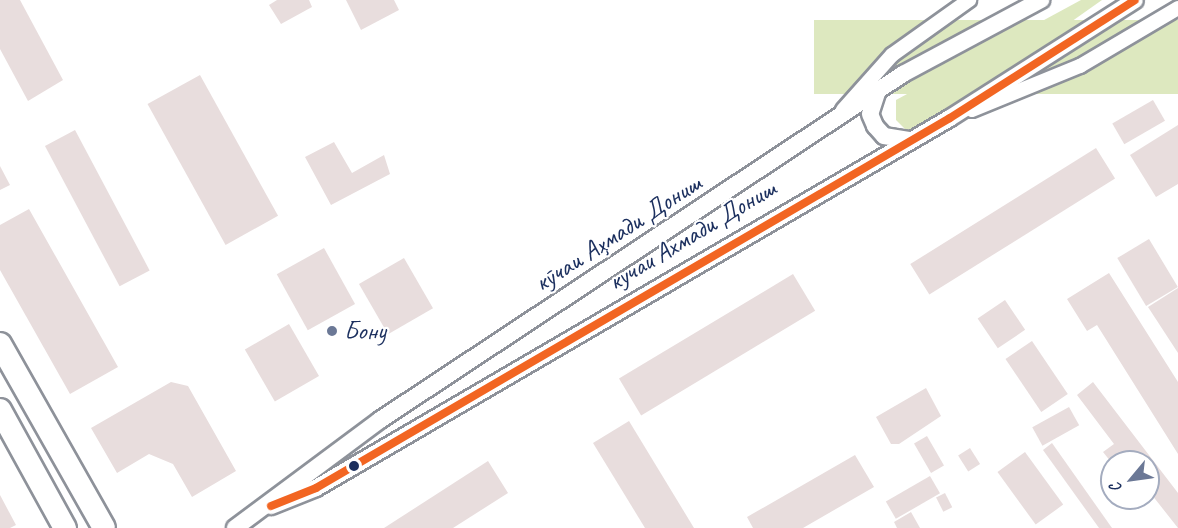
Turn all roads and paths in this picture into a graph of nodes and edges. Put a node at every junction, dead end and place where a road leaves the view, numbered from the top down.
1 (969, 0) edge
2 (1041, 0) edge
3 (1135, 0) edge
4 (1178, 8) edge
5 (879, 90) junction
6 (950, 118) junction
7 (833, 122) junction
8 (909, 140) junction
9 (0, 344) edge
10 (0, 410) edge
11 (271, 506) junction
12 (65, 528) edge
13 (104, 528) edge
14 (235, 528) edge

1 - 7 street
2 - 5 street, кӯчаи Аҳмади Дониш
3 - 6 street, кучаи Ахмади Дониш
4 - 6 street
5 - 7 street, кӯчаи Аҳмади Дониш
5 - 8 street
6 - 8 street, кучаи Ахмади Дониш
7 - 11 street, кӯчаи Аҳмади Дониш
8 - 11 street, кучаи Ахмади Дониш
9 - 13 highway
10 - 12 highway
11 - 14 street, кӯчаи Аҳмади Дониш

